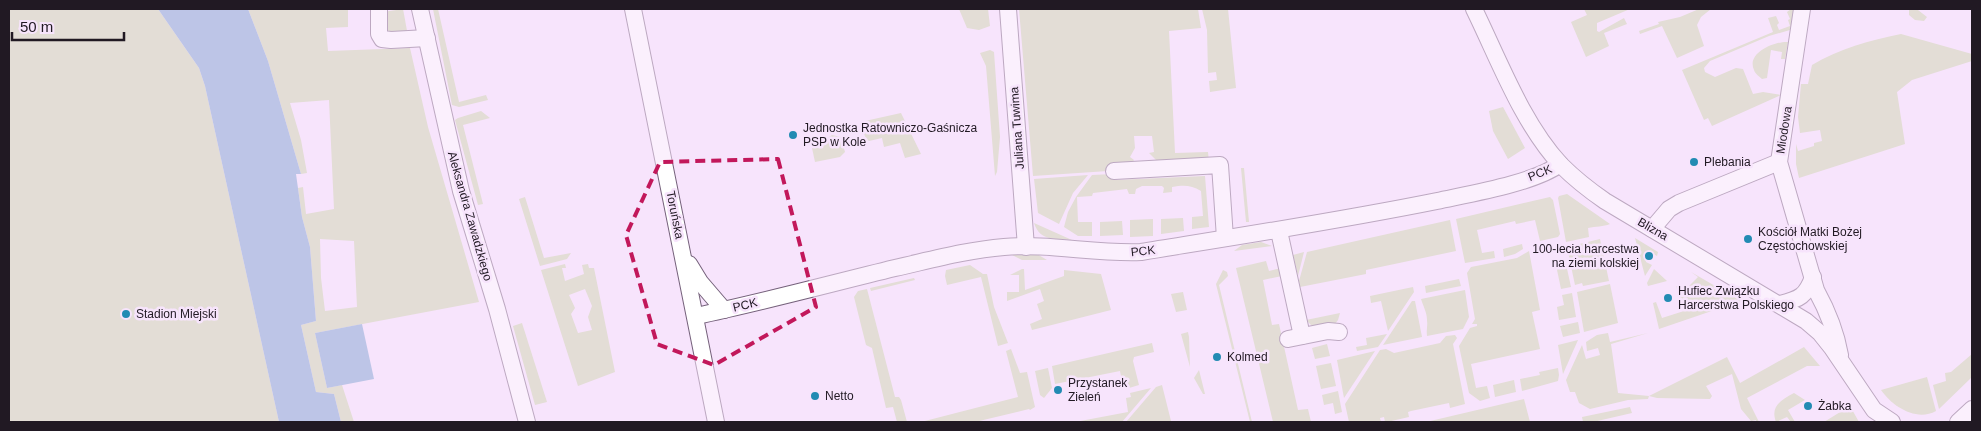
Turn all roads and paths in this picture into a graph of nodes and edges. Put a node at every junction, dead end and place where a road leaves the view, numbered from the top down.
1 (379, 9) edge
2 (420, 9) edge
3 (633, 9) edge
4 (1008, 9) edge
5 (1474, 9) edge
6 (1802, 9) edge
7 (427, 38) junction
8 (1779, 162) junction
9 (1560, 164) junction
10 (1114, 171) dead end
11 (1652, 228) junction
12 (1279, 231) junction
13 (1225, 238) junction
14 (1026, 247) junction
15 (684, 257) junction
16 (1814, 283) junction
17 (1780, 304) junction
18 (724, 310) junction
19 (696, 316) junction
20 (1806, 321) junction
21 (1339, 332) dead end
22 (1842, 362) junction
23 (1972, 409) edge
24 (1875, 416) edge
25 (527, 422) edge
26 (716, 422) edge
27 (1892, 422) edge
28 (1958, 422) edge

1 - 7 street
2 - 7 street, Aleksandra Zawadzkiego
3 - 15 street, Toruńska
4 - 14 street, Juliana Tuwima
5 - 9 street, Blizna
6 - 8 street, Miodowa
7 - 25 street, Aleksandra Zawadzkiego
8 - 11 street
8 - 16 street, Miodowa
9 - 11 street, Blizna
9 - 12 street, PCK
10 - 13 street
11 - 17 street, Blizna
12 - 13 street, PCK
12 - 21 street
13 - 14 street, PCK
14 - 18 street, PCK
15 - 18 street, PCK
15 - 19 street, Toruńska
16 - 17 street
16 - 20 street
16 - 22 street, Miodowa
17 - 20 street, Blizna
18 - 19 street, PCK
19 - 26 street, Toruńska
20 - 22 street, Blizna
22 - 24 street, Blizna
23 - 28 street
24 - 27 street, Blizna

